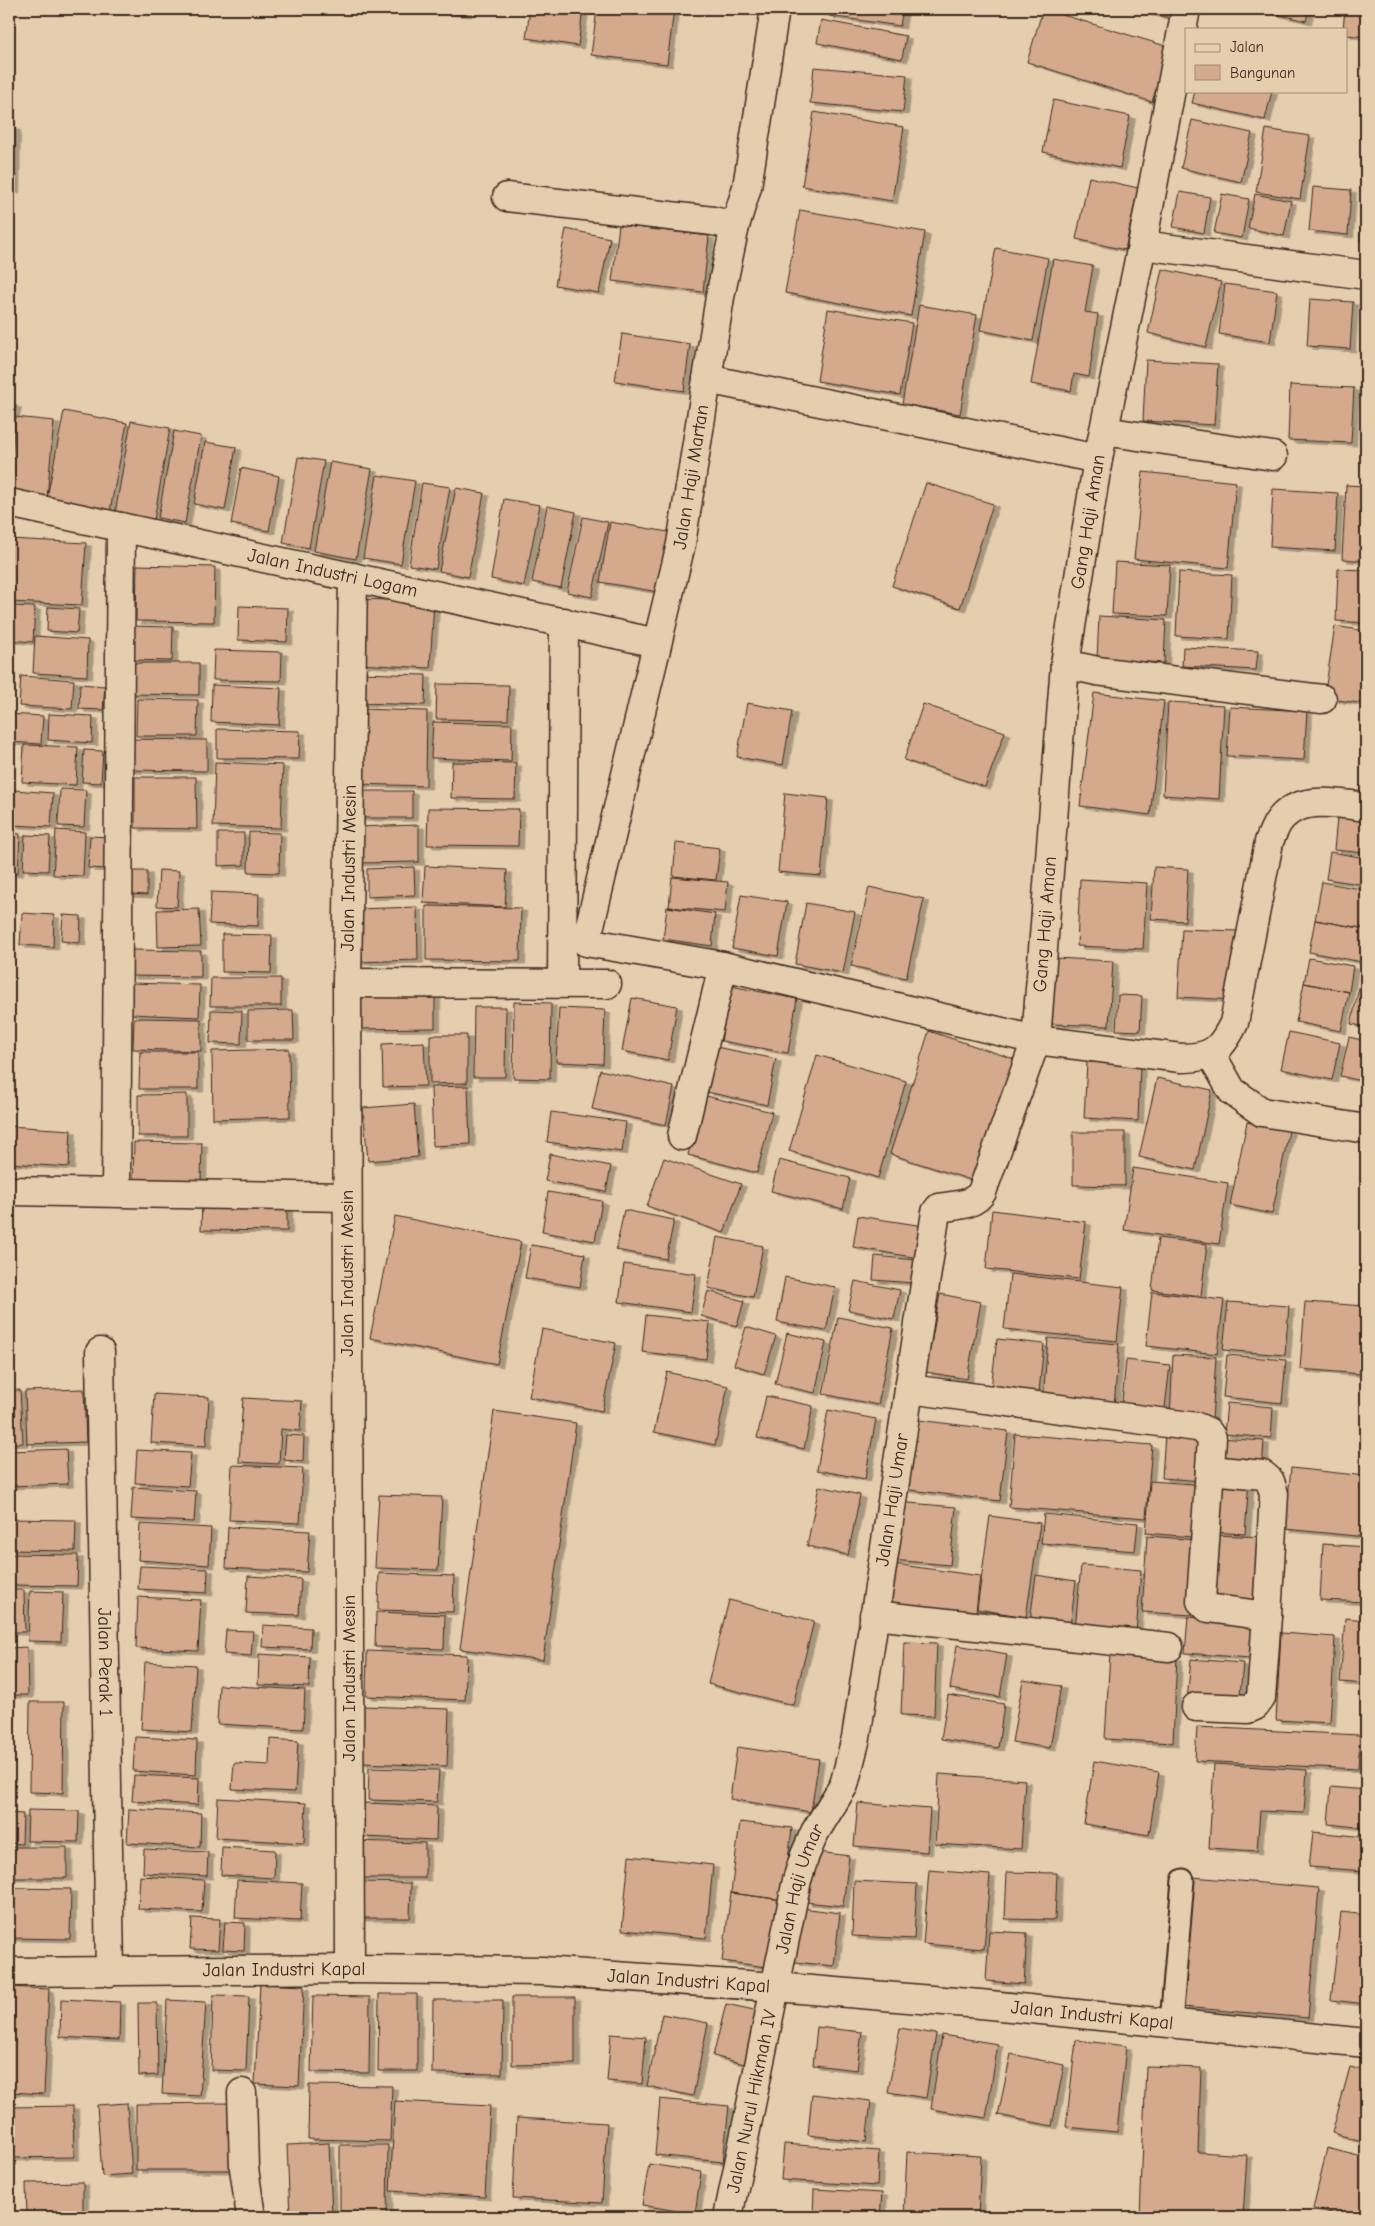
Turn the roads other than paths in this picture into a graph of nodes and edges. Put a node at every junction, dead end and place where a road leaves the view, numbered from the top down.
1 (775, 9) edge
2 (1186, 9) edge
3 (508, 197) dead end
4 (736, 226) junction
5 (1142, 245) junction
6 (1366, 275) edge
7 (707, 379) junction
8 (1104, 431) junction
9 (1273, 456) dead end
10 (1098, 459) junction
11 (9, 503) edge
12 (121, 527) junction
13 (354, 577) junction
14 (564, 622) junction
15 (656, 643) junction
16 (1065, 664) junction
17 (1322, 699) dead end
18 (1366, 807) edge
19 (723, 966) junction
20 (347, 983) junction
21 (562, 984) junction
22 (607, 984) dead end
23 (1036, 1040) junction
24 (1211, 1054) junction
25 (1366, 1129) edge
26 (682, 1136) dead end
27 (9, 1191) edge
28 (116, 1192) junction
29 (347, 1197) junction
30 (100, 1352) dead end
31 (908, 1389) junction
32 (1210, 1470) junction
33 (874, 1615) junction
34 (1267, 1616) junction
35 (1169, 1647) dead end
36 (1196, 1707) dead end
37 (1183, 1880) dead end
38 (350, 1969) junction
39 (9, 1972) edge
40 (110, 1972) junction
41 (776, 1987) junction
42 (1171, 2023) junction
43 (1366, 2043) edge
44 (242, 2093) dead end
45 (251, 2217) edge
46 (728, 2217) edge

1 - 4 street, Jalan Haji Martan
2 - 5 street, Gang Haji Aman
3 - 4 street
4 - 7 street, Jalan Haji Martan
5 - 6 street
5 - 8 street, Gang Haji Aman
7 - 10 street
7 - 15 street, Jalan Haji Martan
8 - 9 street
8 - 10 street, Gang Haji Aman
10 - 16 street, Gang Haji Aman
11 - 12 street, Jalan Industri Logam
12 - 13 street, Jalan Industri Logam
12 - 28 street
13 - 14 street, Jalan Industri Logam
13 - 20 street, Jalan Industri Mesin
14 - 15 street, Jalan Industri Logam
14 - 21 street
15 - 19 street, Jalan Haji Martan
16 - 17 street
16 - 23 street, Gang Haji Aman
18 - 24 street
19 - 23 street
19 - 26 street
20 - 21 street
20 - 29 street, Jalan Industri Mesin
21 - 22 street
23 - 24 street
23 - 31 street, Jalan Haji Umar
24 - 25 street
27 - 28 street
28 - 29 street
29 - 38 street, Jalan Industri Mesin
30 - 40 street, Jalan Perak 1
31 - 32 street
31 - 33 street, Jalan Haji Umar
32 - 34 street
32 - 34 street
33 - 35 street
33 - 41 street, Jalan Haji Umar
34 - 36 street
37 - 42 lane
38 - 40 street, Jalan Industri Kapal
38 - 41 street, Jalan Industri Kapal
39 - 40 street, Jalan Industri Kapal
41 - 42 street, Jalan Industri Kapal
41 - 46 street, Jalan Nurul Hikmah IV
42 - 43 street, Jalan Industri Kapal
44 - 45 street

